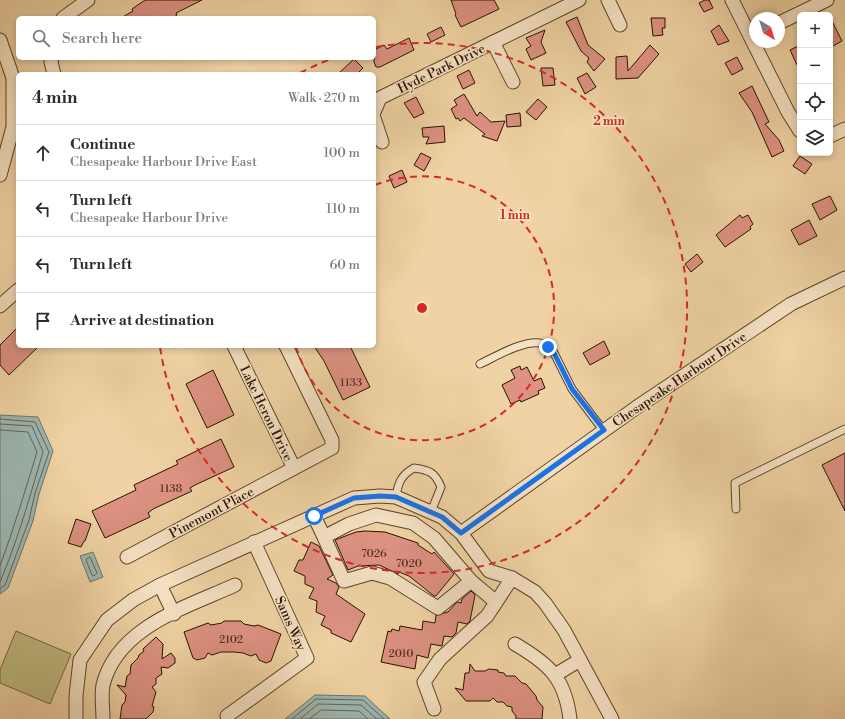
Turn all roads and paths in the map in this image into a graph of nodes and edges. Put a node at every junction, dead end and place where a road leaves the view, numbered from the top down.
1 (88, 0) edge
2 (579, 0) edge
3 (608, 0) edge
4 (732, 0) edge
5 (827, 0) edge
6 (66, 16) edge
7 (785, 20) edge
8 (620, 25) dead end
9 (749, 28) edge
10 (0, 40) edge
11 (493, 42) junction
12 (759, 48) edge
13 (52, 60) edge
14 (54, 72) edge
15 (514, 82) dead end
16 (376, 107) edge
17 (376, 124) edge
18 (797, 127) edge
19 (845, 129) edge
20 (833, 135) edge
21 (382, 142) dead end
22 (0, 175) edge
23 (845, 278) edge
24 (16, 292) edge
25 (0, 306) edge
26 (236, 348) edge
27 (287, 348) edge
28 (480, 364) dead end
29 (845, 429) edge
30 (604, 430) junction
31 (294, 468) junction
32 (396, 497) junction
33 (736, 509) dead end
34 (431, 512) junction
35 (314, 516) junction
36 (461, 533) junction
37 (324, 537) junction
38 (254, 542) junction
39 (127, 557) dead end
40 (512, 578) junction
41 (470, 581) junction
42 (160, 585) junction
43 (235, 585) dead end
44 (496, 602) junction
45 (174, 614) junction
46 (515, 644) dead end
47 (580, 660) junction
48 (555, 675) junction
49 (434, 710) dead end
50 (227, 716) dead end
51 (76, 719) edge
52 (103, 719) edge
53 (570, 719) edge
54 (612, 719) edge

1 - 6 street
2 - 11 street, Hyde Park Drive
3 - 8 street
4 - 9 street
5 - 7 street
10 - 22 street
11 - 15 street, Hyde Park Drive
11 - 16 street, Hyde Park Drive
12 - 18 street
13 - 14 street
17 - 21 street
19 - 20 street
23 - 30 street, Chesapeake Harbour Drive
24 - 25 street
26 - 31 street, Lake Heron Drive
27 - 31 street, Lake Heron Drive
28 - 30 lane
29 - 33 lane
30 - 36 street, Chesapeake Harbour Drive
31 - 39 street, Pinemont Place
32 - 34 street
32 - 34 lane
32 - 35 street
34 - 36 street
35 - 37 street
35 - 38 street
36 - 40 street
37 - 41 street
37 - 41 street
38 - 42 street
38 - 50 street, Sams Way
40 - 44 street
40 - 47 street
41 - 44 street
42 - 45 street
42 - 51 street
43 - 45 street
44 - 49 street
45 - 52 street
46 - 48 street
47 - 48 street
47 - 54 street
48 - 53 street

